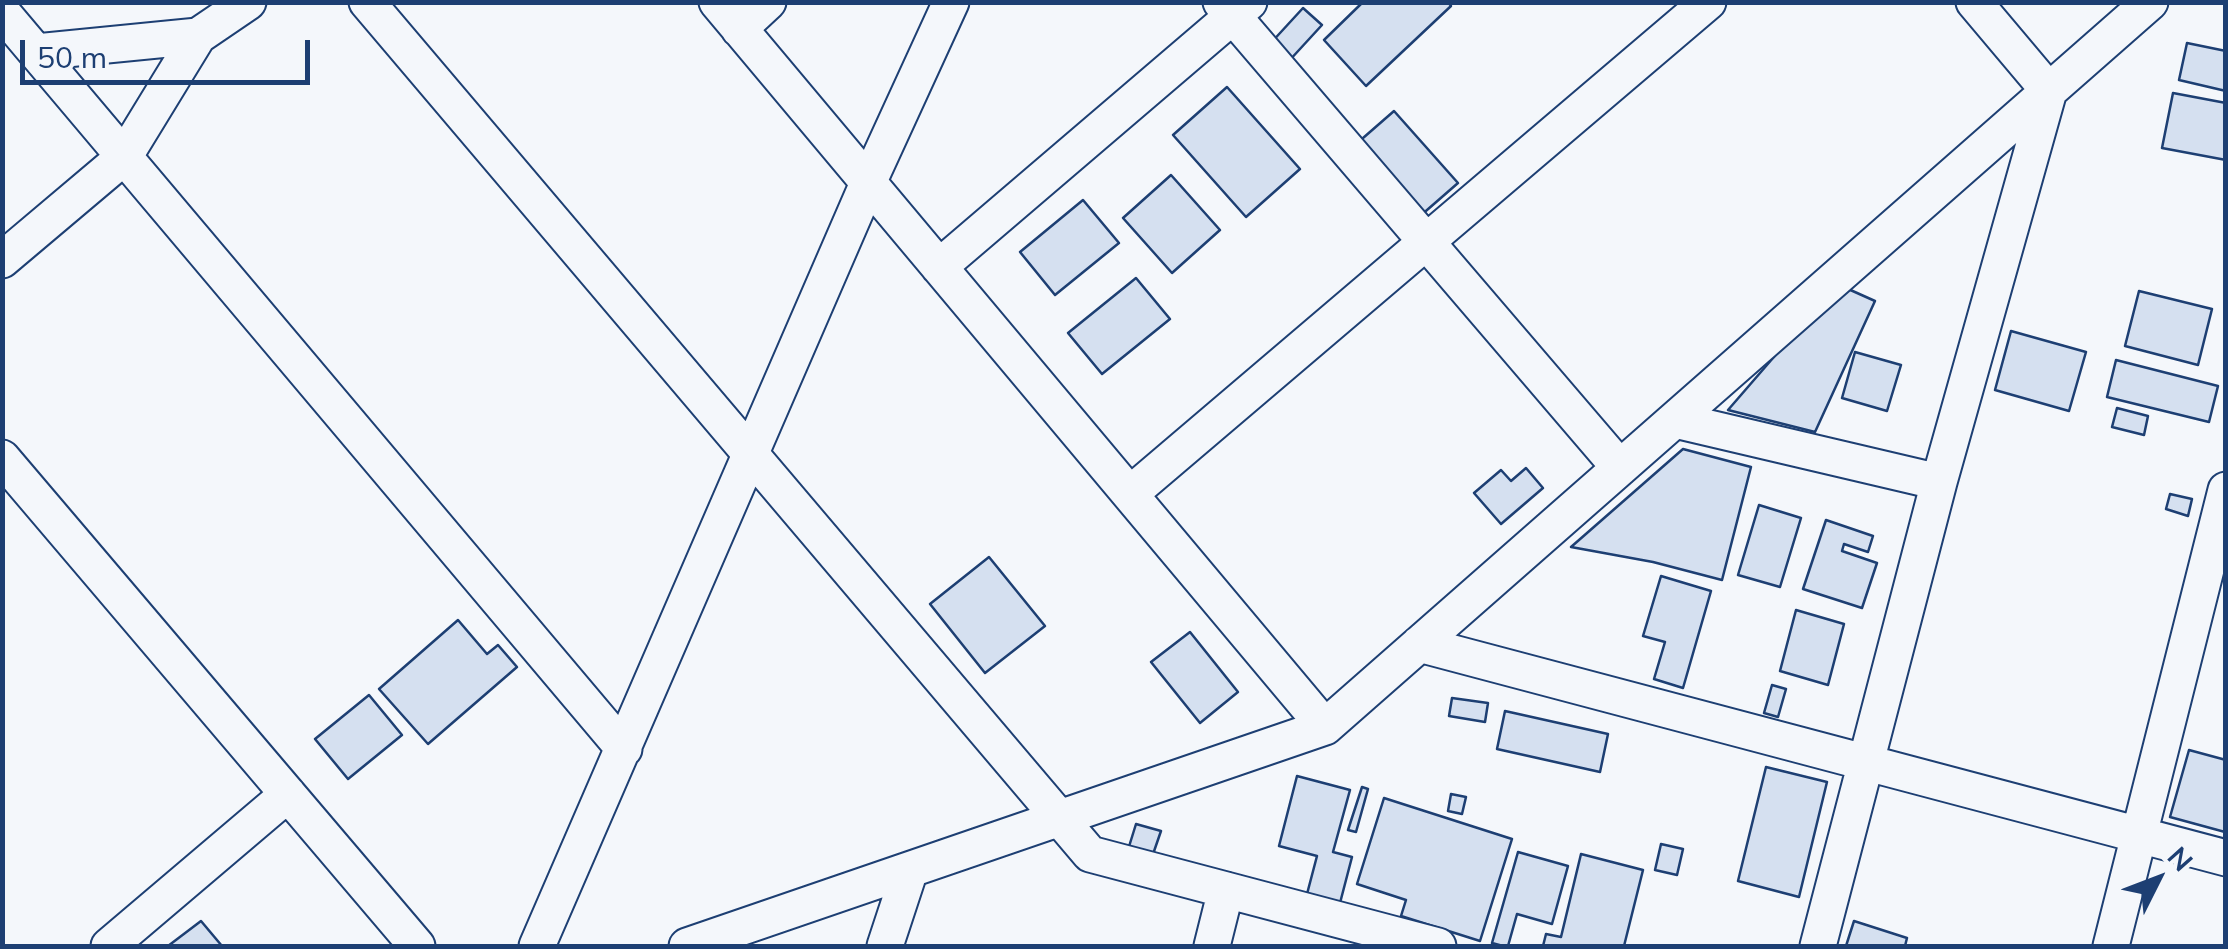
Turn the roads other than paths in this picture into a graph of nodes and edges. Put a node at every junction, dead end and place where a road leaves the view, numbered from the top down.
1 (248, 2) edge
2 (367, 2) edge
3 (768, 2) edge
4 (951, 2) edge
5 (1708, 2) edge
6 (1974, 2) edge
7 (2150, 2) edge
8 (1235, 7) edge
9 (2, 12) edge
10 (728, 16) edge
11 (198, 36) junction
12 (36, 52) junction
13 (2050, 90) junction
14 (124, 157) junction
15 (868, 182) junction
16 (1427, 242) junction
17 (2, 260) edge
18 (939, 267) junction
19 (1675, 420) junction
20 (751, 454) junction
21 (2, 458) edge
22 (1620, 468) junction
23 (1939, 482) junction
24 (2226, 490) edge
25 (1130, 494) junction
26 (1419, 644) junction
27 (1324, 727) junction
28 (624, 749) junction
29 (1866, 761) junction
30 (288, 794) junction
31 (1060, 818) junction
32 (2139, 835) junction
33 (2226, 858) edge
34 (910, 870) junction
35 (1226, 890) junction
36 (109, 946) edge
37 (417, 946) edge
38 (537, 946) edge
39 (687, 946) edge
40 (885, 946) edge
41 (1212, 946) edge
42 (1438, 946) edge
43 (1818, 946) edge
44 (2112, 946) edge

1 - 11 street
2 - 20 street
3 - 10 street
4 - 15 street
5 - 16 street
6 - 13 street
7 - 13 street
8 - 16 street
8 - 18 street
9 - 12 street
10 - 15 street
11 - 12 street
11 - 14 street
12 - 14 street
13 - 19 street
13 - 23 street
14 - 17 street
14 - 28 street
15 - 18 street
15 - 20 street
16 - 22 street
16 - 25 street
18 - 25 street
19 - 22 street
19 - 23 street
20 - 28 street
20 - 31 street
21 - 30 street
22 - 26 street
23 - 29 street
24 - 32 street
25 - 27 street
26 - 27 street
26 - 29 street
27 - 31 street
28 - 38 street
29 - 32 street
29 - 43 street
30 - 36 street
30 - 37 street
31 - 34 street
31 - 35 street
32 - 33 street
32 - 44 street
34 - 39 street
34 - 40 street
35 - 41 street
35 - 42 street

